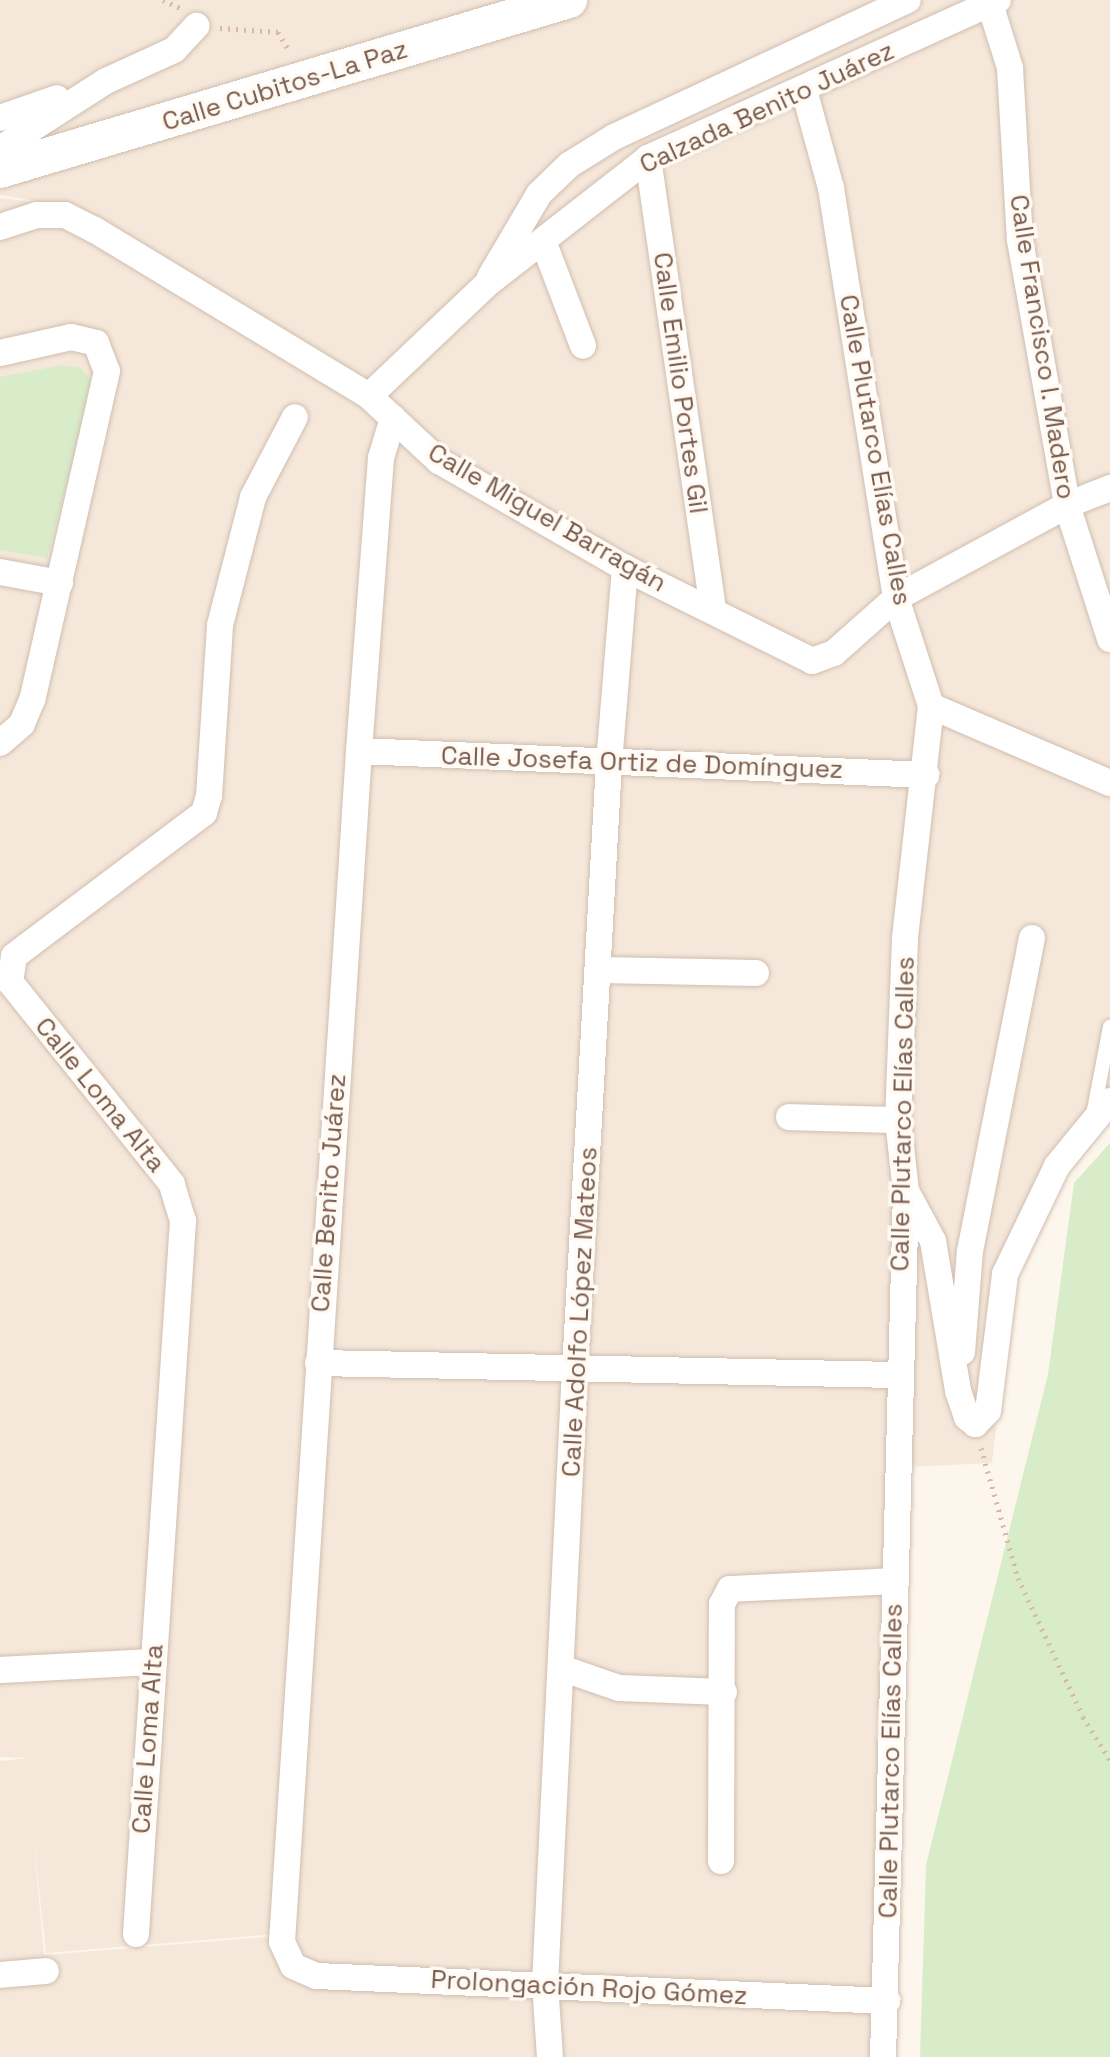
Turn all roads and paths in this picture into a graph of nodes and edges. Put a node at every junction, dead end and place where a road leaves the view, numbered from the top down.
1 (569, 0) edge
2 (908, 0) edge
3 (994, 2) edge
4 (196, 26) joint
5 (278, 32) dead end
6 (106, 81) junction
7 (804, 90) junction
8 (0, 118) edge
9 (0, 149) edge
10 (648, 158) junction
11 (0, 170) edge
12 (0, 227) edge
13 (543, 241) junction
14 (487, 284) junction
15 (583, 346) dead end
16 (0, 353) edge
17 (369, 396) junction
18 (295, 417) dead end
19 (393, 418) junction
20 (1110, 488) edge
21 (1067, 505) junction
22 (625, 568) junction
23 (0, 572) edge
24 (60, 583) junction
25 (896, 598) junction
26 (713, 609) junction
27 (1110, 639) edge
28 (931, 706) junction
29 (0, 743) edge
30 (359, 751) junction
31 (609, 763) junction
32 (926, 775) junction
33 (1110, 783) edge
34 (1032, 938) dead end
35 (6, 968) edge
36 (601, 970) junction
37 (756, 973) dead end
38 (1110, 1027) edge
39 (1110, 1101) edge
40 (789, 1117) dead end
41 (898, 1120) junction
42 (1091, 1123) junction
43 (906, 1191) junction
44 (318, 1363) junction
45 (575, 1369) junction
46 (898, 1375) junction
47 (958, 1391) junction
48 (975, 1424) junction
49 (893, 1581) junction
50 (153, 1662) junction
51 (564, 1669) junction
52 (0, 1670) edge
53 (724, 1692) junction
54 (1110, 1760) edge
55 (721, 1861) dead end
56 (136, 1934) dead end
57 (293, 1966) joint
58 (46, 1971) dead end
59 (0, 1975) edge
60 (545, 1984) junction
61 (887, 2001) junction
62 (550, 2057) edge
63 (883, 2057) edge

1 - 11 main road, Calle Cubitos-La Paz
2 - 14 street
3 - 7 street, Calzada Benito Juárez
3 - 21 street, Calle Francisco I. Madero
4 - 5 path
4 - 6 street
6 - 8 street
6 - 9 street
7 - 10 street, Calzada Benito Juárez
7 - 25 street, Calle Plutarco Elías Calles
10 - 13 street, Calzada Benito Juárez
10 - 26 street, Calle Emilio Portes Gil
12 - 17 street, Calle Miguel Barragán
13 - 14 street, Calzada Benito Juárez
13 - 15 street
14 - 17 street, Calzada Benito Juárez
16 - 24 street
17 - 19 street, Calle Miguel Barragán
18 - 35 street, Calle Loma Alta
19 - 22 street, Calle Miguel Barragán
19 - 30 street, Calle Benito Juárez
20 - 21 street
21 - 25 street
21 - 27 street, Calle Francisco I. Madero
22 - 26 street, Calle Miguel Barragán
22 - 31 street, Calle Adolfo López Mateos
23 - 24 street
24 - 29 street
25 - 26 street, Calle Miguel Barragán
25 - 28 street, Calle Plutarco Elías Calles
28 - 32 street, Calle Plutarco Elías Calles
28 - 33 street
30 - 31 street, Calle Josefa Ortiz de Domínguez
30 - 44 street, Calle Benito Juárez
31 - 32 street, Calle Josefa Ortiz de Domínguez
31 - 36 street, Calle Adolfo López Mateos
32 - 41 street, Calle Plutarco Elías Calles
34 - 47 street
35 - 50 street, Calle Loma Alta
36 - 37 street
36 - 45 street, Calle Adolfo López Mateos
38 - 42 lane
39 - 42 street
40 - 41 street
41 - 43 street, Calle Plutarco Elías Calles
42 - 48 street
43 - 46 street, Calle Plutarco Elías Calles
43 - 47 street
44 - 45 street
44 - 57 street, Calle Benito Juárez
45 - 46 street
45 - 51 street, Calle Adolfo López Mateos
46 - 49 street, Calle Plutarco Elías Calles
47 - 48 street
48 - 54 path
49 - 53 street
49 - 61 street, Calle Plutarco Elías Calles
50 - 52 street
50 - 56 street, Calle Loma Alta
51 - 53 street
51 - 60 street, Calle Adolfo López Mateos
53 - 55 street
57 - 60 street, Prolongación Rojo Gómez
58 - 59 street
60 - 61 street, Prolongación Rojo Gómez
60 - 62 street, Calle Adolfo López Mateos
61 - 63 street, Calle Plutarco Elías Calles

